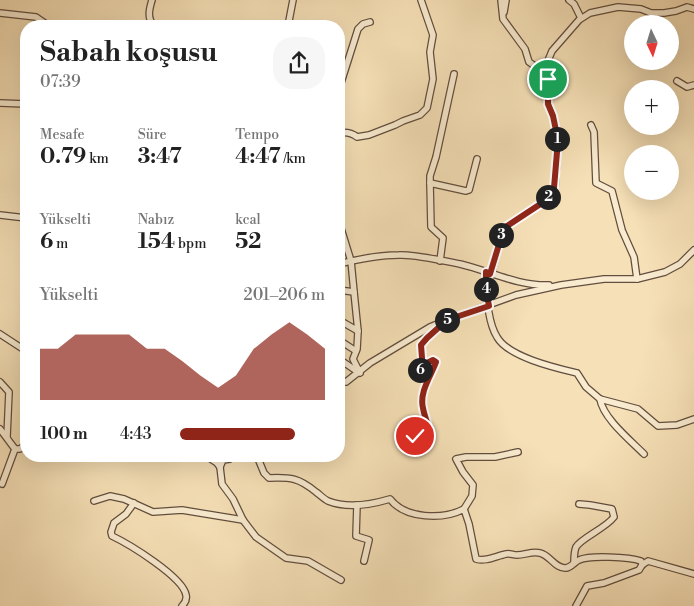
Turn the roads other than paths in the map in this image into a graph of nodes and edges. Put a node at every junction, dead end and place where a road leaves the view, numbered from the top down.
1 (152, 0) edge
2 (293, 0) edge
3 (421, 0) edge
4 (501, 0) edge
5 (506, 0) edge
6 (569, 0) edge
7 (688, 3) edge
8 (694, 9) edge
9 (0, 13) edge
10 (581, 18) junction
11 (503, 19) junction
12 (40, 20) edge
13 (150, 20) edge
14 (289, 20) edge
15 (370, 22) dead end
16 (345, 70) edge
17 (454, 74) dead end
18 (548, 79) junction
19 (679, 82) edge
20 (694, 85) edge
21 (0, 103) edge
22 (20, 104) edge
23 (591, 125) dead end
24 (345, 132) edge
25 (477, 159) dead end
26 (430, 183) junction
27 (0, 215) edge
28 (20, 217) edge
29 (345, 242) edge
30 (694, 250) edge
31 (689, 255) junction
32 (351, 261) junction
33 (440, 261) junction
34 (694, 261) edge
35 (345, 262) edge
36 (488, 273) junction
37 (637, 279) junction
38 (561, 285) junction
39 (345, 291) edge
40 (354, 292) junction
41 (489, 306) junction
42 (447, 320) junction
43 (345, 323) edge
44 (358, 331) junction
45 (0, 334) edge
46 (345, 344) edge
47 (20, 347) edge
48 (356, 351) junction
49 (345, 363) edge
50 (360, 373) junction
51 (0, 382) edge
52 (345, 382) edge
53 (600, 399) junction
54 (694, 419) edge
55 (0, 429) edge
56 (7, 437) junction
57 (413, 439) dead end
58 (14, 449) junction
59 (20, 449) edge
60 (518, 452) dead end
61 (644, 454) dead end
62 (215, 462) edge
63 (222, 462) edge
64 (259, 462) edge
65 (220, 467) junction
66 (2, 484) dead end
67 (94, 501) dead end
68 (134, 503) junction
69 (579, 504) dead end
70 (357, 505) junction
71 (464, 510) junction
72 (243, 520) junction
73 (364, 561) dead end
74 (574, 563) junction
75 (642, 565) junction
76 (694, 574) edge
77 (342, 580) dead end
78 (182, 606) edge
79 (576, 606) edge

1 - 13 street
2 - 14 street
3 - 24 street
4 - 11 street
5 - 11 street
6 - 10 street
7 - 8 street
7 - 10 street
9 - 12 street
10 - 18 street
11 - 18 street
15 - 16 street
17 - 26 street
18 - 36 street
19 - 20 street
21 - 22 street
23 - 37 street
25 - 26 street
26 - 33 street
27 - 28 street
29 - 32 street
30 - 31 street
31 - 34 street
31 - 37 street
32 - 33 street
32 - 35 street
32 - 40 street
33 - 36 street
36 - 38 street
36 - 41 street
37 - 38 street
38 - 41 street
39 - 40 street
40 - 44 street
41 - 42 street
41 - 53 street
42 - 50 street
42 - 57 street
43 - 44 street
44 - 48 street
45 - 47 street
46 - 48 street
48 - 50 street
49 - 50 street
50 - 52 street
51 - 56 street
53 - 54 street
53 - 61 street
55 - 56 street
56 - 58 street
58 - 59 street
58 - 66 street
60 - 71 street
62 - 65 street
63 - 65 street
64 - 70 street
65 - 72 street
67 - 68 street
68 - 72 street
68 - 78 street
69 - 74 street
70 - 71 street
70 - 73 street
71 - 74 street
72 - 77 street
74 - 75 street
75 - 76 street
75 - 79 street

